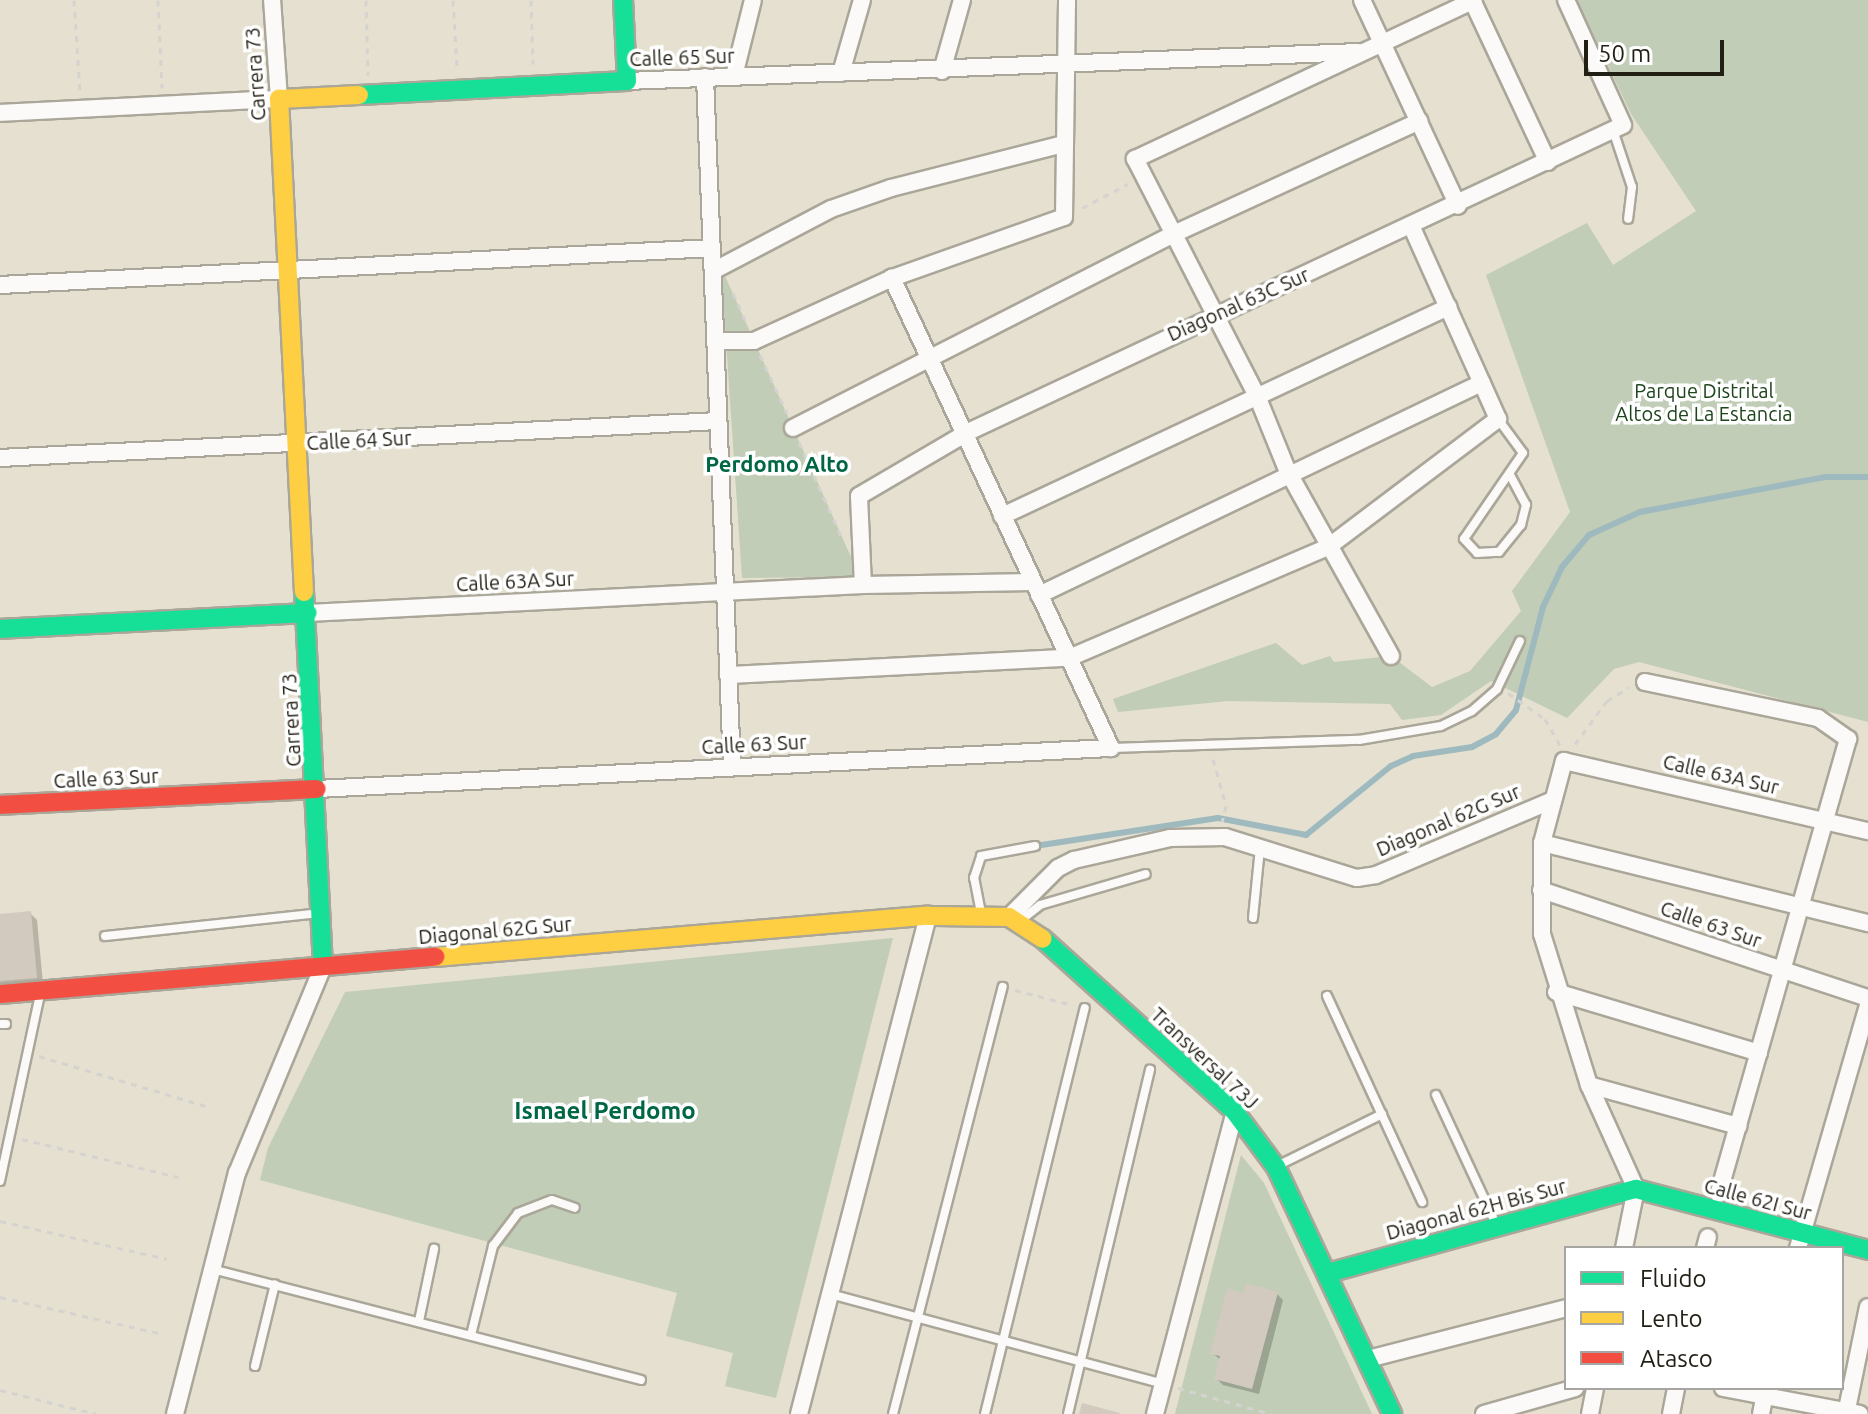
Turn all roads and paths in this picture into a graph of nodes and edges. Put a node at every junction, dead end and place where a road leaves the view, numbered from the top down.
1 (74, 0) edge
2 (158, 0) edge
3 (272, 0) edge
4 (366, 0) edge
5 (453, 0) edge
6 (531, 0) edge
7 (623, 0) edge
8 (753, 0) edge
9 (862, 0) edge
10 (962, 0) edge
11 (1067, 0) edge
12 (1362, 0) edge
13 (1473, 0) edge
14 (1566, 0) edge
15 (1375, 48) junction
16 (1063, 67) junction
17 (942, 71) junction
18 (841, 73) junction
19 (734, 76) junction
20 (705, 77) junction
21 (627, 81) junction
22 (533, 86) junction
23 (458, 90) junction
24 (369, 95) junction
25 (279, 99) junction
26 (163, 105) junction
27 (82, 109) junction
28 (0, 113) edge
29 (1419, 121) junction
30 (1618, 127) junction
31 (1063, 144) junction
32 (1548, 162) junction
33 (1143, 177) junction
34 (1458, 206) junction
35 (1064, 217) junction
36 (1628, 219) dead end
37 (1412, 228) junction
38 (1176, 233) junction
39 (712, 248) junction
40 (289, 269) junction
41 (713, 271) junction
42 (892, 278) junction
43 (0, 285) edge
44 (1449, 307) junction
45 (1214, 313) junction
46 (715, 341) junction
47 (928, 355) junction
48 (1482, 383) junction
49 (1258, 398) junction
50 (1498, 419) junction
51 (718, 421) junction
52 (793, 428) dead end
53 (968, 432) junction
54 (299, 443) junction
55 (0, 458) edge
56 (1288, 472) junction
57 (1510, 475) junction
58 (1002, 516) junction
59 (1328, 547) junction
60 (863, 585) junction
61 (1036, 588) junction
62 (725, 594) junction
63 (308, 613) junction
64 (0, 629) edge
65 (1520, 641) dead end
66 (1391, 656) dead end
67 (1069, 658) junction
68 (728, 675) junction
69 (1645, 682) joint
70 (1497, 689) junction
71 (1209, 747) junction
72 (1111, 748) junction
73 (1564, 761) junction
74 (732, 767) junction
75 (317, 789) junction
76 (1550, 801) junction
77 (0, 805) edge
78 (1226, 806) dead end
79 (1828, 821) junction
80 (1868, 831) edge
81 (1542, 843) junction
82 (1260, 845) junction
83 (1035, 846) dead end
84 (1146, 874) dead end
85 (1541, 890) junction
86 (1803, 905) junction
87 (321, 913) junction
88 (928, 916) junction
89 (1000, 916) junction
90 (1253, 918) dead end
91 (1868, 923) edge
92 (105, 936) dead end
93 (323, 966) junction
94 (1783, 972) junction
95 (1003, 987) joint
96 (41, 990) junction
97 (1556, 992) junction
98 (0, 994) edge
99 (1327, 996) dead end
100 (1868, 998) edge
101 (1868, 1005) edge
102 (1085, 1008) joint
103 (1759, 1053) junction
104 (31, 1054) junction
105 (1150, 1070) dead end
106 (1589, 1085) junction
107 (1436, 1095) dead end
108 (206, 1106) dead end
109 (1235, 1112) junction
110 (1382, 1114) junction
111 (1738, 1126) junction
112 (12, 1137) junction
113 (1276, 1167) junction
114 (178, 1177) dead end
115 (0, 1181) edge
116 (1636, 1189) junction
117 (1718, 1194) dead end
118 (1422, 1202) dead end
119 (575, 1208) dead end
120 (0, 1221) edge
121 (1496, 1224) junction
122 (1799, 1242) edge
123 (1624, 1246) edge
124 (1834, 1246) edge
125 (1844, 1247) edge
126 (434, 1249) dead end
127 (1868, 1250) edge
128 (167, 1259) dead end
129 (211, 1269) junction
130 (1328, 1273) junction
131 (275, 1284) junction
132 (830, 1294) junction
133 (0, 1297) edge
134 (1868, 1307) edge
135 (1564, 1309) edge
136 (918, 1318) junction
137 (419, 1321) junction
138 (159, 1333) dead end
139 (471, 1335) junction
140 (1004, 1341) junction
141 (1368, 1359) junction
142 (1080, 1363) junction
143 (255, 1366) dead end
144 (641, 1380) dead end
145 (1163, 1384) junction
146 (0, 1390) edge
147 (1568, 1390) edge
148 (1595, 1390) edge
149 (1676, 1390) edge
150 (1744, 1390) edge
151 (1765, 1392) edge
152 (1851, 1413) edge
153 (96, 1414) edge
154 (175, 1414) edge
155 (799, 1414) edge
156 (893, 1414) edge
157 (985, 1414) edge
158 (1068, 1414) edge
159 (1155, 1414) edge
160 (1272, 1414) edge
161 (1392, 1414) edge
162 (1484, 1414) edge
163 (1590, 1414) edge
164 (1671, 1414) edge
165 (1761, 1414) edge

1 - 27 path
2 - 26 path
3 - 25 street, Carrera 73
4 - 24 path
5 - 23 path
6 - 22 path
7 - 21 street
8 - 19 street
9 - 18 street
10 - 17 street
11 - 16 street
12 - 15 street
13 - 15 street
13 - 32 street
14 - 30 street
15 - 16 street, Calle 65 Sur
15 - 29 street
15 - 33 street
16 - 17 street, Calle 65 Sur
16 - 31 street
17 - 18 street, Calle 65 Sur
18 - 19 street, Calle 65 Sur
19 - 20 street, Calle 65 Sur
20 - 21 street, Calle 65 Sur
20 - 39 street
21 - 22 street, Calle 65 Sur
22 - 23 street, Calle 65 Sur
23 - 24 street, Calle 65 Sur
24 - 25 street, Calle 65 Sur
25 - 26 street, Calle 65 Sur
25 - 40 street, Carrera 73
26 - 27 street, Calle 65 Sur
27 - 28 street, Calle 65 Sur
29 - 34 street
29 - 38 street
30 - 32 street, Diagonal 63C Sur
30 - 36 lane
31 - 35 street
31 - 41 street
32 - 34 street, Diagonal 63C Sur
33 - 35 path
33 - 38 street
34 - 37 street, Diagonal 63C Sur
35 - 42 street
37 - 44 street
37 - 45 street, Diagonal 63C Sur
38 - 45 street
38 - 47 street
39 - 40 street
39 - 41 street
40 - 43 street
40 - 54 street, Carrera 73
41 - 46 street
42 - 46 street
42 - 47 street
44 - 48 street
44 - 49 street
45 - 49 street
45 - 53 street, Diagonal 63C Sur
46 - 51 street
47 - 52 street
47 - 53 street
48 - 50 street
48 - 56 street
49 - 56 street
49 - 58 street
50 - 57 lane
50 - 59 street
51 - 54 street, Calle 64 Sur
51 - 62 street
53 - 58 street
53 - 60 street, Diagonal 63C Sur
54 - 55 street, Calle 64 Sur
54 - 63 street, Carrera 73
56 - 59 street
56 - 61 street
57 - 57 lane
58 - 61 street
59 - 66 street
59 - 67 street
60 - 61 street, Calle 63A Sur
60 - 62 street, Calle 63A Sur
61 - 67 street
62 - 63 street, Calle 63A Sur
62 - 68 street
63 - 64 street, Calle 63A Sur
63 - 75 street, Carrera 73
65 - 70 lane
67 - 68 street
67 - 72 street
68 - 74 street
69 - 73 path
69 - 79 street
70 - 71 lane, Calle 63 Sur
70 - 73 path
71 - 72 lane, Calle 63 Sur
71 - 78 path
72 - 74 street, Calle 63 Sur
73 - 76 street
73 - 79 street, Calle 63A Sur
74 - 75 street, Calle 63 Sur
75 - 77 street, Calle 63 Sur
75 - 87 street, Carrera 73
76 - 81 street
76 - 82 street, Diagonal 62G Sur
79 - 80 street, Calle 63A Sur
79 - 86 street
81 - 85 street
81 - 86 street
82 - 89 street, Diagonal 62G Sur
82 - 90 lane
83 - 89 lane
84 - 89 lane
85 - 94 street, Calle 63 Sur
85 - 97 street
86 - 91 street
86 - 94 street
87 - 92 lane
87 - 93 street, Carrera 73
88 - 89 street, Diagonal 62G Sur
88 - 93 street, Diagonal 62G Sur
88 - 132 street
89 - 109 street, Transversal 73J
93 - 96 street, Diagonal 62G Sur
93 - 129 street, Carrera 73
94 - 100 street, Calle 63 Sur
94 - 103 street
95 - 102 path
95 - 136 lane
96 - 98 street, Diagonal 62G Sur
96 - 104 lane
97 - 103 street
97 - 106 street
99 - 110 lane
101 - 122 street
102 - 140 lane
103 - 111 street
104 - 108 path
104 - 112 lane
105 - 142 lane
106 - 111 street
106 - 116 street
107 - 121 lane
109 - 113 street, Transversal 73J
109 - 145 street
110 - 113 lane
110 - 118 lane
111 - 117 street
112 - 114 path
112 - 115 lane
113 - 130 street, Transversal 73J
116 - 121 street, Diagonal 62H Bis Sur
116 - 122 street, Calle 62I Sur
116 - 123 street
119 - 139 lane
120 - 128 path
121 - 130 street, Diagonal 62H Bis Sur
122 - 124 street, Calle 62I Sur
125 - 127 street, Calle 62I Sur
126 - 137 lane
129 - 131 lane
129 - 154 street, Carrera 73
130 - 141 street, Transversal 73J
131 - 137 lane
131 - 143 lane
132 - 136 lane
132 - 155 street
133 - 138 path
134 - 152 street
135 - 141 street
136 - 140 lane
136 - 156 lane
137 - 139 lane
139 - 144 lane
140 - 142 lane
140 - 157 lane
141 - 161 street, Transversal 73J
142 - 145 lane
142 - 158 lane
145 - 159 street
145 - 160 path
146 - 153 path
147 - 162 street
148 - 163 street
149 - 164 street
150 - 151 street
151 - 152 street
151 - 165 street

